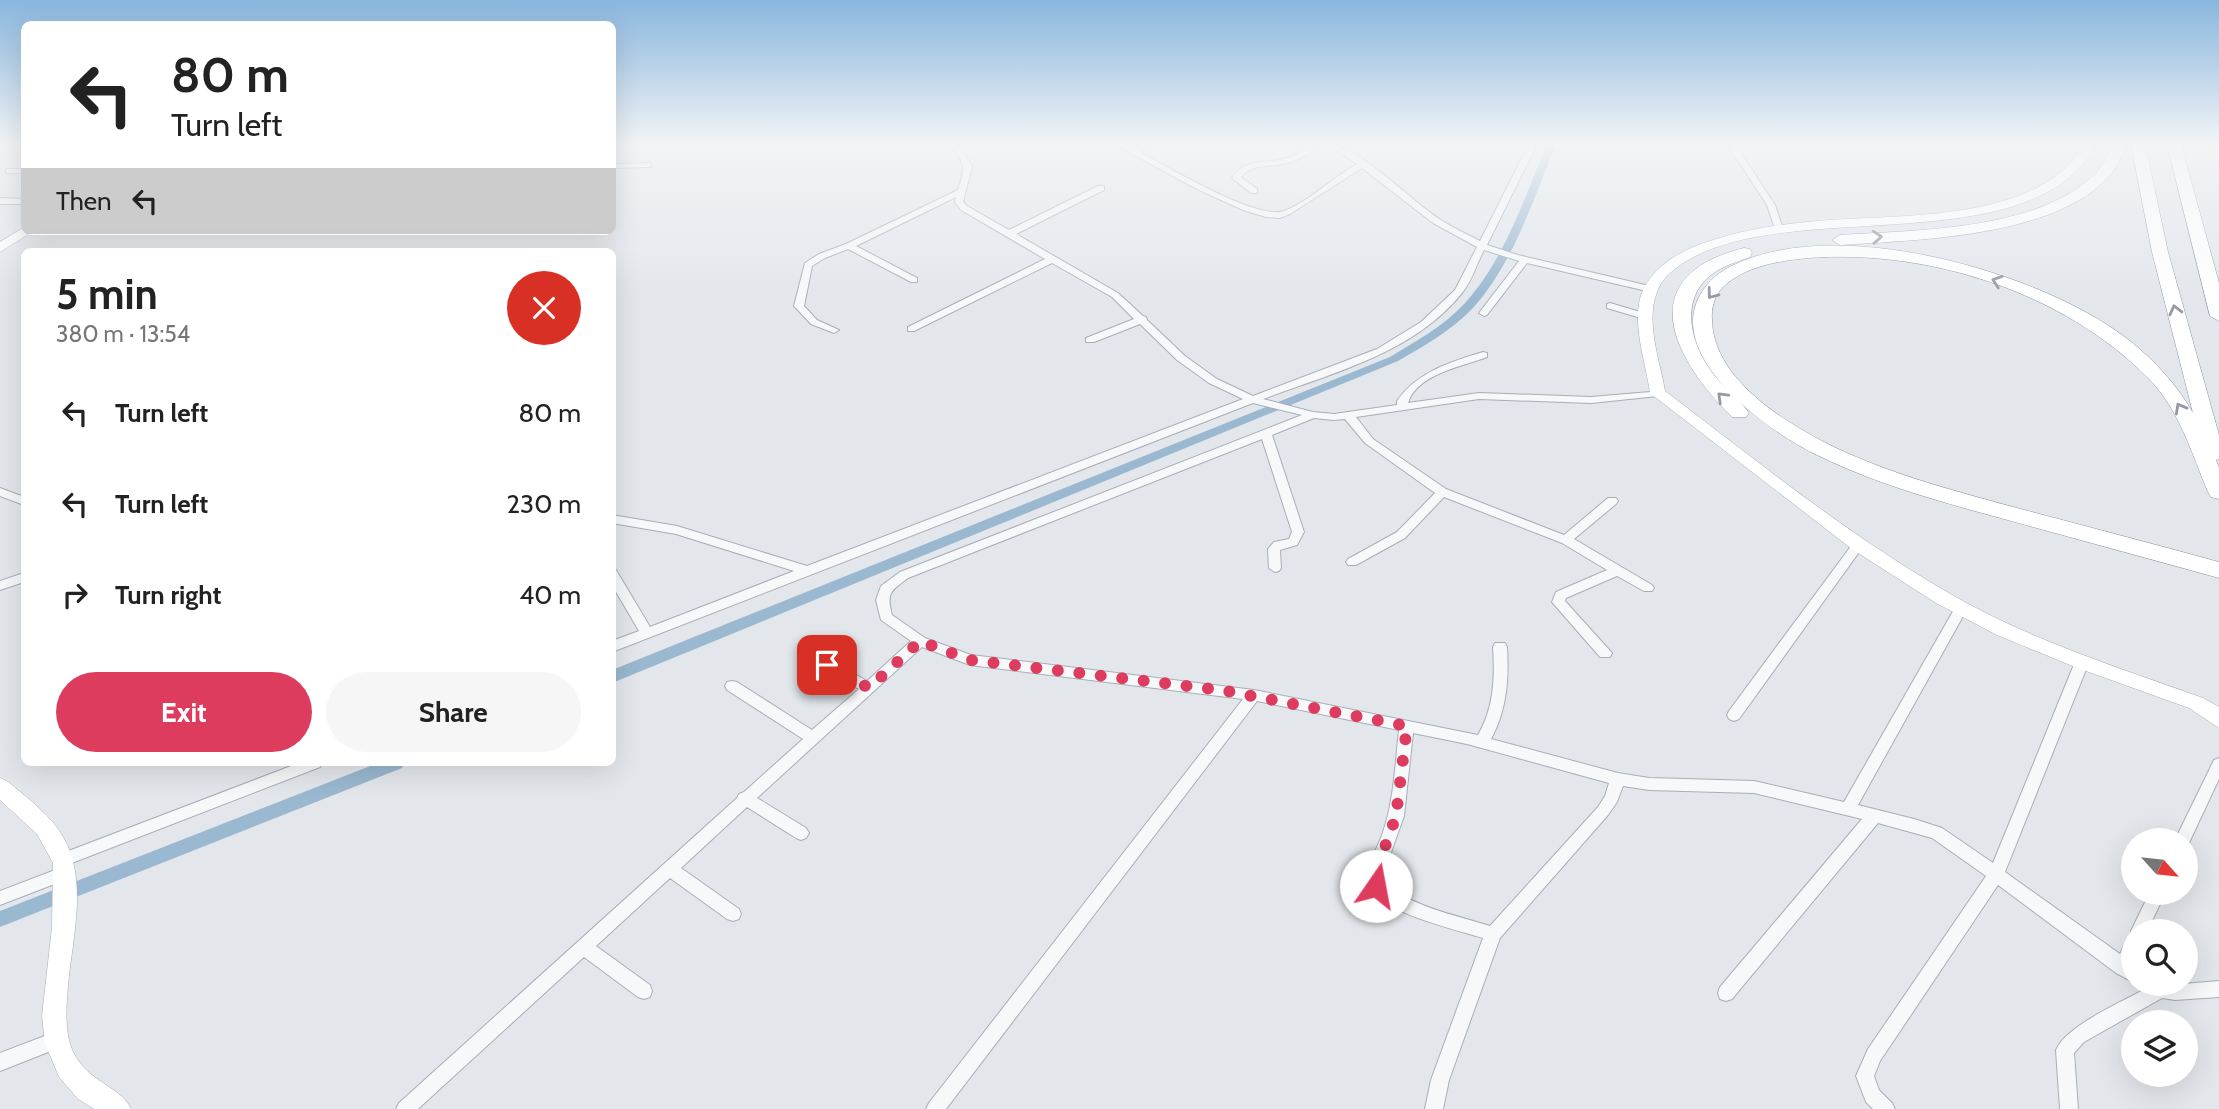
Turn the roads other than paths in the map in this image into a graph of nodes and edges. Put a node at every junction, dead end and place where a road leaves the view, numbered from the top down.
1 (952, 196) edge
2 (961, 196) edge
3 (1085, 196) edge
4 (1221, 196) edge
5 (1315, 196) edge
6 (1404, 196) edge
7 (1510, 196) edge
8 (1765, 196) edge
9 (2026, 196) edge
10 (2073, 196) edge
11 (2149, 196) edge
12 (2188, 196) edge
13 (0, 201) edge
14 (21, 202) edge
15 (1779, 229) junction
16 (1009, 234) junction
17 (21, 235) edge
18 (849, 246) junction
19 (0, 248) edge
20 (1487, 248) junction
21 (1520, 258) junction
22 (1052, 259) junction
23 (914, 280) dead end
24 (1651, 289) junction
25 (1610, 306) dead end
26 (2218, 311) edge
27 (1484, 313) dead end
28 (1644, 316) junction
29 (1143, 319) junction
30 (911, 329) dead end
31 (834, 330) dead end
32 (1090, 340) dead end
33 (1483, 355) dead end
34 (1658, 393) junction
35 (1254, 400) junction
36 (1403, 408) junction
37 (1306, 414) junction
38 (1349, 416) junction
39 (1266, 433) junction
40 (1844, 467) junction
41 (2219, 470) edge
42 (0, 492) edge
43 (1442, 492) junction
44 (2219, 492) edge
45 (21, 500) edge
46 (1612, 501) dead end
47 (616, 520) edge
48 (1566, 540) junction
49 (1858, 545) junction
50 (1352, 562) dead end
51 (1275, 568) dead end
52 (1619, 570) junction
53 (2219, 570) edge
54 (808, 571) junction
55 (21, 578) edge
56 (616, 580) edge
57 (2219, 585) edge
58 (0, 586) edge
59 (1648, 588) dead end
60 (1961, 609) junction
61 (647, 634) junction
62 (920, 641) junction
63 (616, 646) edge
64 (1500, 647) dead end
65 (1605, 653) dead end
66 (2081, 662) junction
67 (827, 665) dead end
68 (732, 686) dead end
69 (869, 688) junction
70 (1254, 695) junction
71 (1734, 715) dead end
72 (2219, 720) edge
73 (1407, 726) junction
74 (812, 737) junction
75 (1482, 742) junction
76 (2219, 764) edge
77 (308, 766) edge
78 (1618, 779) junction
79 (0, 787) edge
80 (744, 798) junction
81 (1849, 808) junction
82 (1875, 815) junction
83 (2189, 828) edge
84 (801, 833) dead end
85 (668, 868) junction
86 (64, 872) junction
87 (1995, 876) junction
88 (0, 898) edge
89 (733, 914) dead end
90 (1493, 934) junction
91 (583, 946) junction
92 (2121, 965) edge
93 (2198, 988) edge
94 (2219, 989) edge
95 (644, 991) dead end
96 (1726, 993) dead end
97 (2140, 996) edge
98 (55, 1041) junction
99 (0, 1062) edge
100 (118, 1109) edge
101 (405, 1109) edge
102 (935, 1109) edge
103 (1434, 1109) edge
104 (1886, 1109) edge
105 (2069, 1109) edge

1 - 18 street
2 - 16 street
3 - 16 street
4 - 5 street
6 - 20 street
7 - 20 street
8 - 15 street
9 - 15 main road
40 -> 10 highway
41 -> 11 highway
12 - 26 highway
13 - 14 street
15 - 24 main road
16 - 22 street
17 - 19 main road
18 - 23 street
18 - 31 street
20 - 21 street
20 - 35 street
21 - 24 street
21 - 27 street
22 - 29 street
22 - 30 street
24 - 28 main road
25 - 28 street
28 - 34 main road
29 - 32 street
29 - 35 street
33 - 36 street
34 - 36 street
34 - 49 main road
35 - 37 street
35 - 54 street
36 - 38 street
37 - 38 street
37 - 39 street
38 - 43 street
39 - 51 street
39 - 62 street
44 -> 40 highway
40 - 53 highway
40 - 57 highway
42 - 45 street
43 - 48 street
43 - 50 street
46 - 48 street
47 - 54 street
48 - 52 street
49 - 60 main road
49 - 71 street
52 - 59 street
52 - 65 street
54 - 61 street
55 - 58 street
56 - 61 street
60 - 66 main road
60 - 81 street
61 - 63 street
62 - 69 street
62 - 70 street
64 - 75 street
66 - 72 main road
66 - 87 street
67 - 69 street
68 - 74 street
69 - 74 street
70 - 73 street
70 - 102 street
73 - 75 street
73 - 90 street
74 - 80 street
75 - 78 street
76 - 83 street
77 - 86 street
78 - 81 street
78 - 90 street
79 - 86 main road
80 - 84 street
80 - 85 street
81 - 82 street
82 - 87 street
82 - 96 street
85 - 89 street
85 - 91 street
86 - 88 street
86 - 98 main road
87 - 92 street
87 - 104 street
90 - 103 street
91 - 95 street
91 - 101 street
93 - 94 street
97 - 105 street
98 - 99 street
98 - 100 main road

